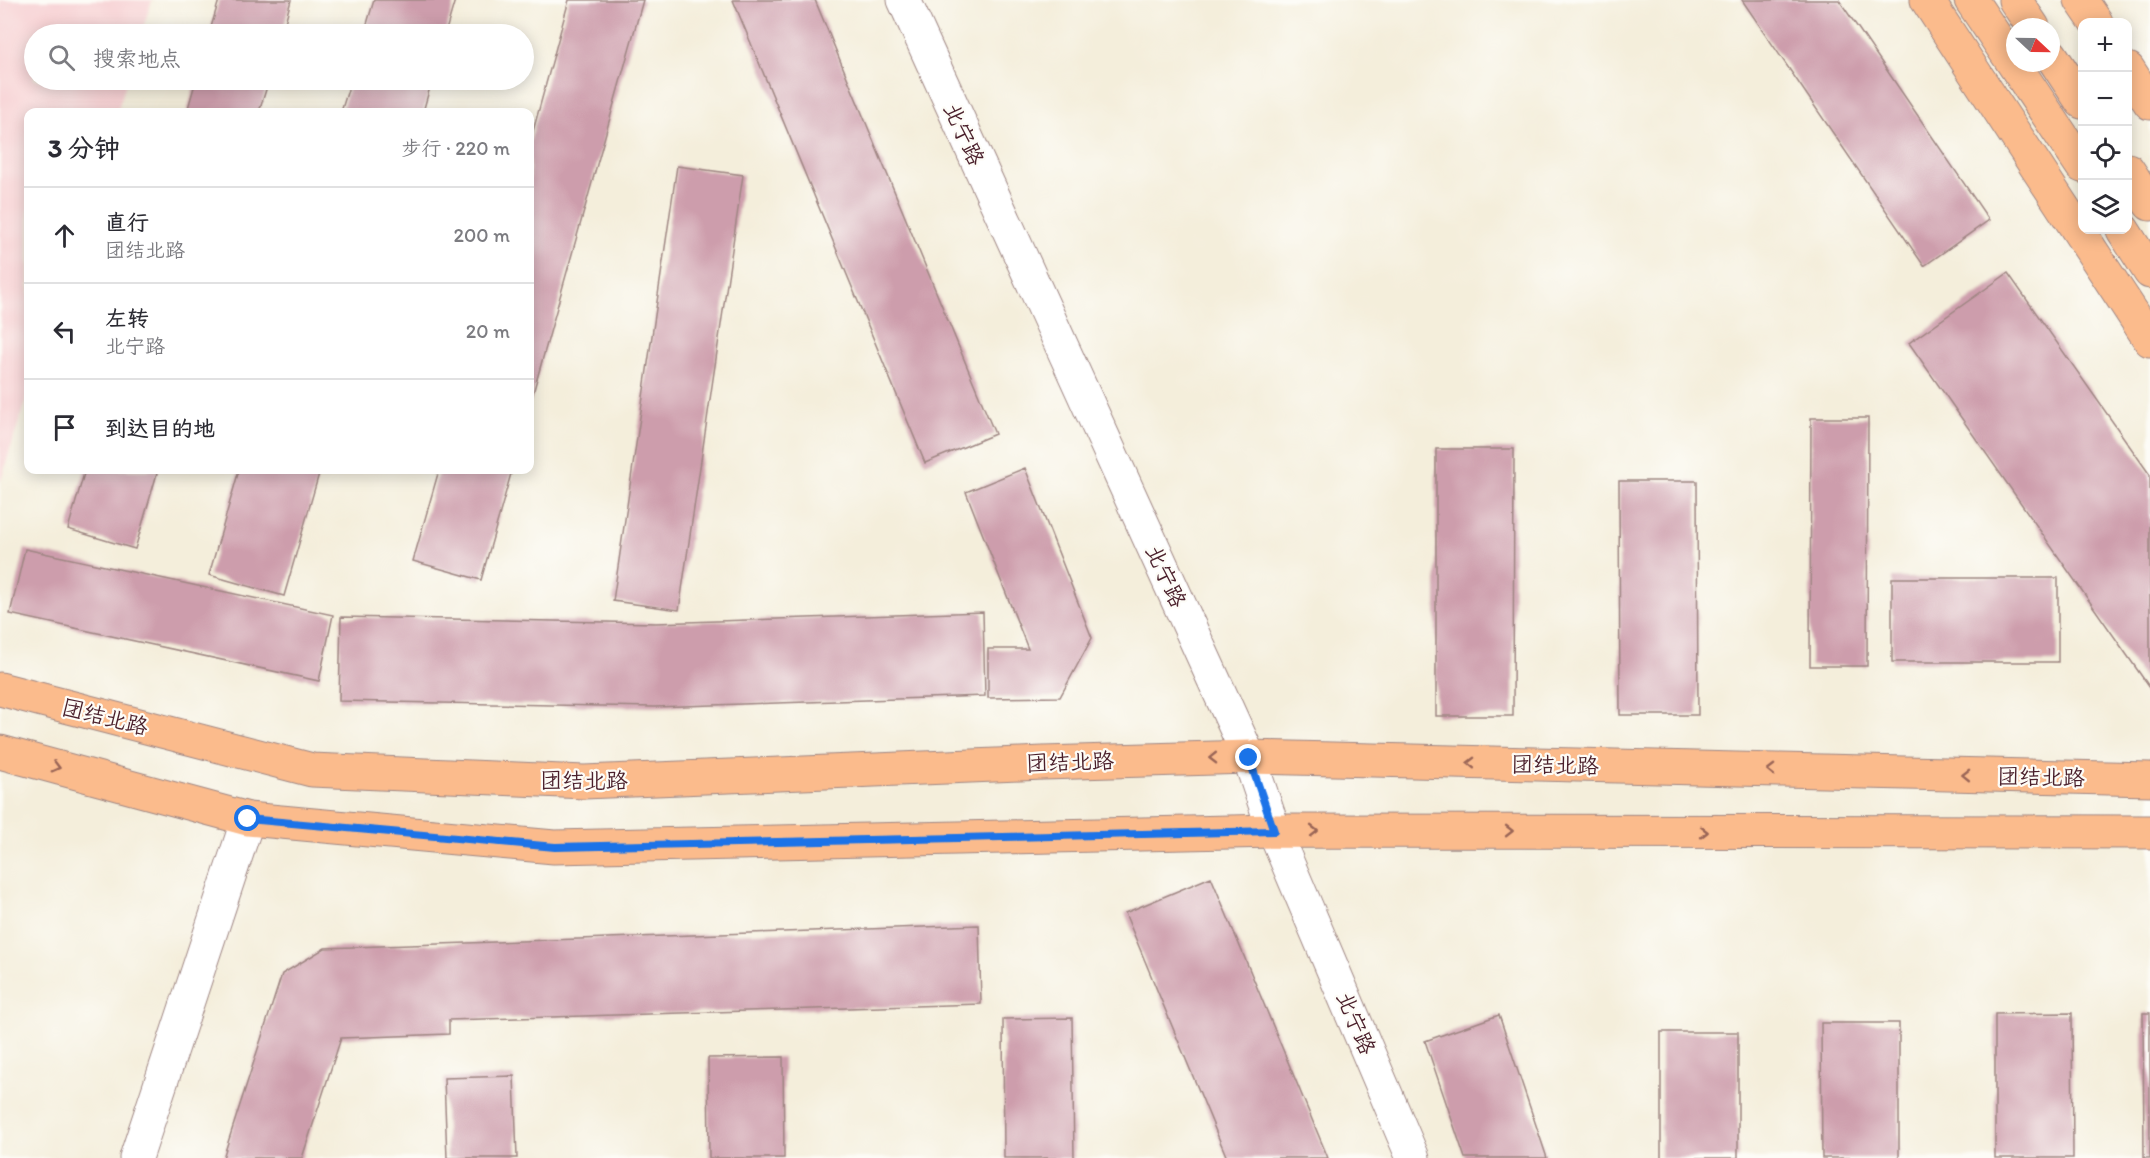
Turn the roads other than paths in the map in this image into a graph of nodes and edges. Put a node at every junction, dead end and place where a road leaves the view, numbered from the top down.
1 (904, 0) edge
2 (1927, 0) edge
3 (1971, 0) edge
4 (2015, 0) edge
5 (2082, 0) edge
6 (2027, 18) edge
7 (2093, 18) edge
8 (2060, 69) edge
9 (2129, 72) edge
10 (2078, 96) edge
11 (2150, 103) edge
12 (2078, 160) edge
13 (2132, 177) edge
14 (2150, 204) edge
15 (2126, 234) edge
16 (2150, 272) edge
17 (2150, 340) edge
18 (0, 688) edge
19 (0, 752) edge
20 (1249, 758) junction
21 (2150, 779) edge
22 (248, 819) junction
23 (1274, 831) junction
24 (2150, 832) edge
25 (136, 1158) edge
26 (1413, 1158) edge

1 - 20 street, 北宁路
2 - 17 main road
3 - 12 main road
4 - 6 main road
5 - 7 main road
8 - 10 main road
9 - 11 main road
13 - 14 main road
15 - 16 main road
20 -> 18 main road, 团结北路
19 -> 22 main road
21 -> 20 main road, 团结北路
20 - 23 street, 北宁路
22 - 23 main road
22 - 25 street
23 -> 24 main road
23 - 26 street, 北宁路

